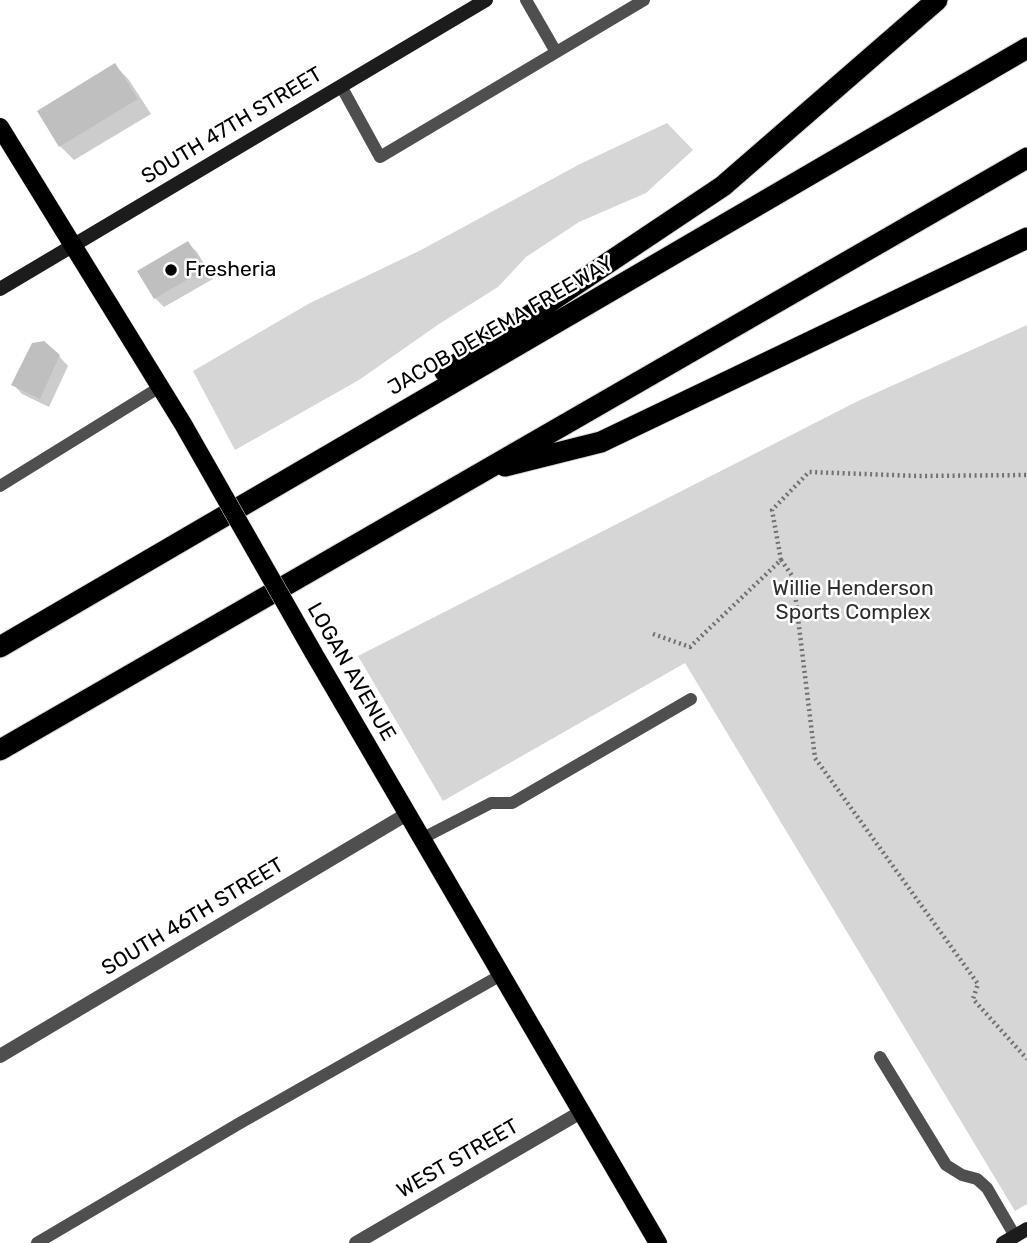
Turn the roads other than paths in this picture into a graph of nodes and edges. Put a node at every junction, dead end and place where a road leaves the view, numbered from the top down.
1 (486, 0) edge
2 (526, 0) edge
3 (644, 0) edge
4 (937, 0) edge
5 (1027, 48) edge
6 (556, 52) junction
7 (341, 86) junction
8 (0, 127) edge
9 (1024, 160) edge
10 (1027, 238) edge
11 (73, 245) junction
12 (0, 289) edge
13 (160, 387) junction
14 (479, 472) junction
15 (0, 486) edge
16 (273, 487) junction
17 (0, 647) edge
18 (691, 699) dead end
19 (0, 750) edge
20 (407, 814) junction
21 (421, 839) junction
22 (501, 975) junction
23 (0, 1056) edge
24 (880, 1057) dead end
25 (581, 1112) junction
26 (1015, 1236) edge
27 (37, 1243) edge
28 (356, 1243) edge
29 (658, 1243) edge

1 - 7 main road, SOUTH 47TH STREET
2 - 6 lane
3 - 6 lane
4 - 16 highway
5 - 16 highway, JACOB DEKEMA FREEWAY
6 - 7 lane
7 - 11 main road, SOUTH 47TH STREET
8 - 11 main road, LOGAN AVENUE
9 - 14 highway
10 - 14 highway
11 - 12 main road, SOUTH 47TH STREET
11 - 13 main road, LOGAN AVENUE
13 - 15 lane
13 - 20 main road, LOGAN AVENUE, bridge
14 - 19 highway
16 - 17 highway, JACOB DEKEMA FREEWAY
18 - 21 lane
20 - 21 main road, LOGAN AVENUE
20 - 23 street, SOUTH 46TH STREET
21 - 22 main road, LOGAN AVENUE
22 - 25 main road, LOGAN AVENUE
22 - 27 lane
24 - 26 lane
25 - 28 street, WEST STREET
25 - 29 main road, LOGAN AVENUE

